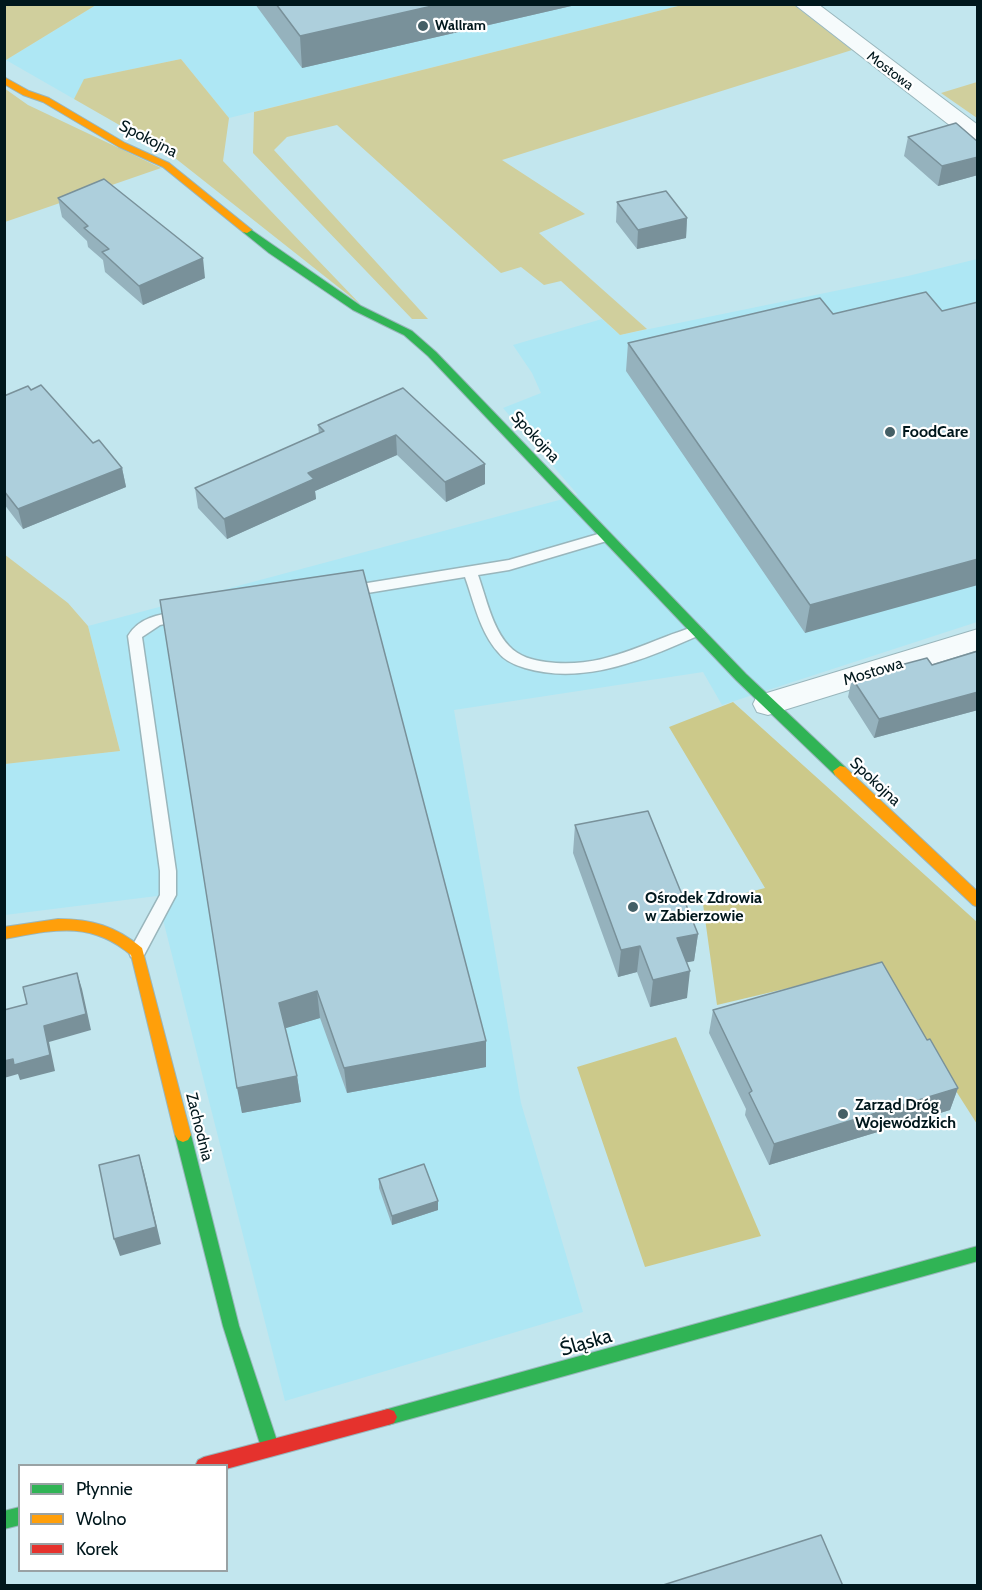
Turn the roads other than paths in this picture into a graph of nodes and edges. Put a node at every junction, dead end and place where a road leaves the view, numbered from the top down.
1 (804, 4) edge
2 (4, 80) edge
3 (978, 136) edge
4 (604, 537) junction
5 (470, 572) junction
6 (334, 594) edge
7 (198, 614) edge
8 (697, 632) junction
9 (978, 639) edge
10 (768, 704) junction
11 (978, 901) edge
12 (4, 933) edge
13 (137, 952) junction
14 (978, 1253) edge
15 (270, 1447) junction
16 (211, 1464) edge

1 - 3 street, Mostowa
2 - 4 street, Spokojna
4 - 5 lane
4 - 8 street, Spokojna
5 - 6 lane
5 - 8 lane
7 - 13 lane
8 - 10 street, Spokojna
9 - 10 street, Mostowa
10 - 11 street, Spokojna
12 - 13 street
13 - 15 street, Zachodnia
14 - 15 street, Śląska
15 - 16 street, Śląska

